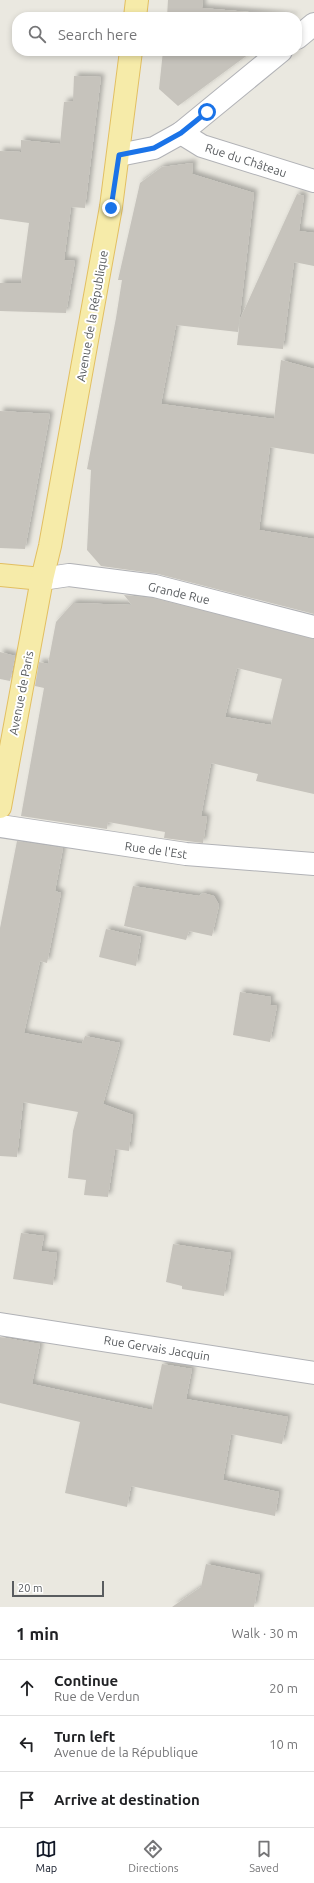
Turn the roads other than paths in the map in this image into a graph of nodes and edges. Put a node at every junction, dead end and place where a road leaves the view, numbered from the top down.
1 (137, 0) edge
2 (136, 12) edge
3 (314, 24) edge
4 (302, 34) edge
5 (130, 56) edge
6 (275, 56) edge
7 (181, 133) junction
8 (119, 155) junction
9 (314, 181) edge
10 (0, 575) edge
11 (42, 579) junction
12 (314, 627) edge
13 (0, 807) edge
14 (0, 826) edge
15 (314, 864) edge
16 (0, 1324) edge
17 (314, 1373) edge

1 - 2 main road
3 - 4 street
5 - 8 main road, Avenue de la République
6 - 7 street
7 - 8 street
7 - 9 street, Rue du Château
8 - 11 main road, Avenue de la République
10 - 11 main road
11 - 12 street, Grande Rue
11 - 13 main road, Avenue de Paris
14 - 15 street, Rue de l'Est
16 - 17 street, Rue Gervais Jacquin

